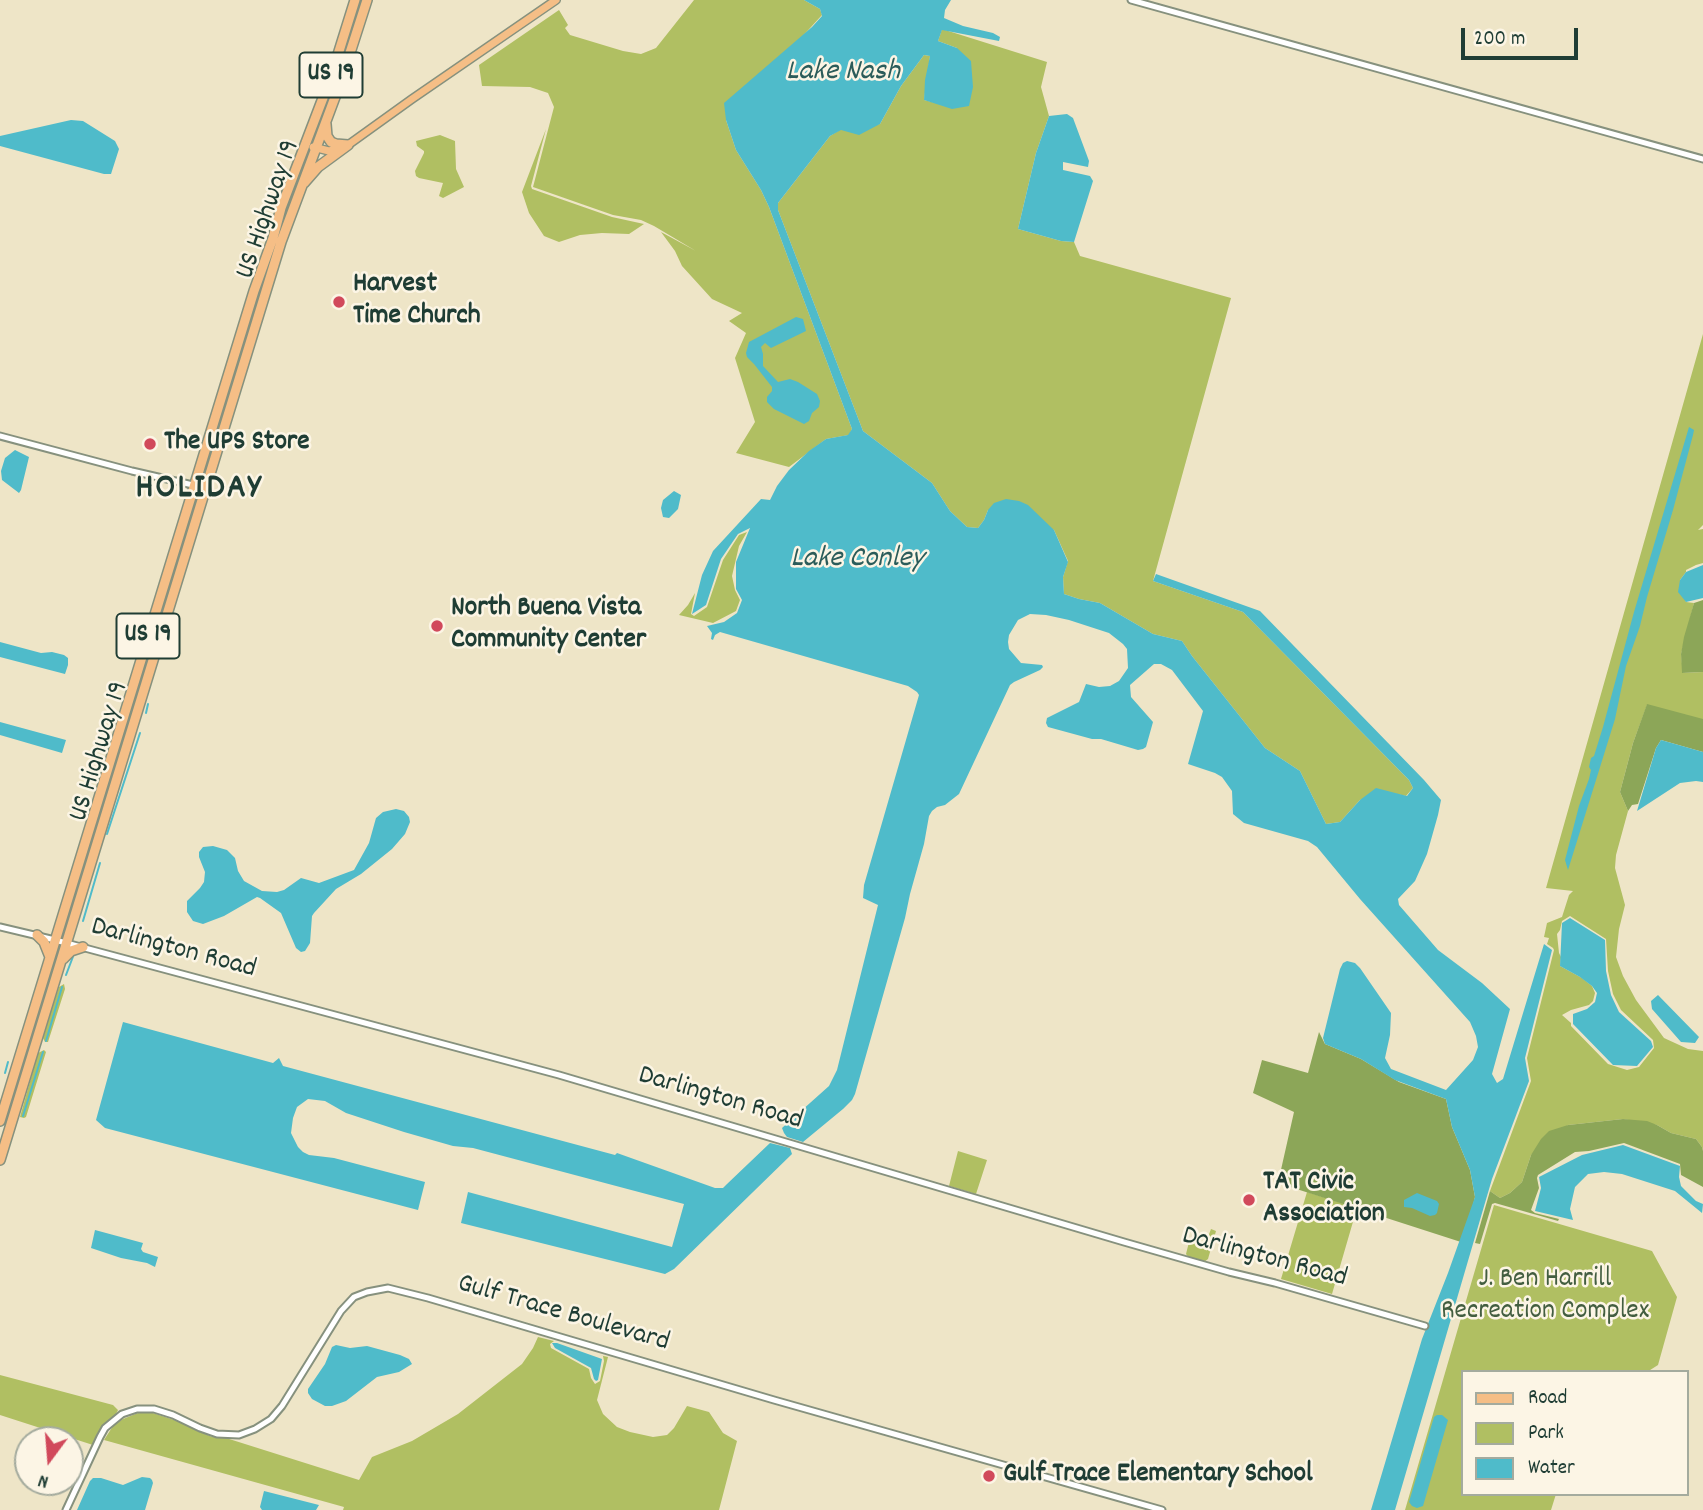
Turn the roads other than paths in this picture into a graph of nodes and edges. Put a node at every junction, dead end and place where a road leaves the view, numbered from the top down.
1 (367, 0) edge
2 (556, 0) edge
3 (1131, 0) edge
4 (354, 2) edge
5 (343, 73) junction
6 (326, 120) junction
7 (304, 145) junction
8 (348, 145) junction
9 (315, 148) junction
10 (1703, 159) edge
11 (299, 190) junction
12 (273, 238) junction
13 (265, 294) junction
14 (0, 436) edge
15 (194, 486) junction
16 (206, 488) junction
17 (140, 661) junction
18 (135, 719) junction
19 (122, 720) junction
20 (103, 786) junction
21 (114, 787) junction
22 (93, 853) junction
23 (0, 927) edge
24 (37, 935) junction
25 (55, 940) junction
26 (66, 943) junction
27 (83, 947) junction
28 (50, 958) junction
29 (60, 963) junction
30 (0, 1120) edge
31 (11, 1122) junction
32 (0, 1160) edge
33 (1425, 1326) dead end
34 (66, 1510) edge
35 (1162, 1510) edge

1 - 5 highway, US Highway 19 / US 19
2 - 8 main road
3 - 10 street
4 - 5 highway
4 - 7 highway, US Highway 19 / US 19
5 - 6 highway, US Highway 19 / US 19
6 - 8 highway
6 - 9 highway, US Highway 19 / US 19
7 - 9 main road
7 - 12 highway, US Highway 19 / US 19
8 - 9 main road
8 - 11 highway
9 - 11 highway, US Highway 19 / US 19
11 - 13 highway, US Highway 19 / US 19
12 - 13 highway
12 - 15 highway, US Highway 19 / US 19
13 - 16 highway, US Highway 19 / US 19
14 - 15 street
15 - 16 street
15 - 17 highway, US Highway 19 / US 19
16 - 18 highway, US Highway 19 / US 19
17 - 18 highway
17 - 19 highway, US Highway 19 / US 19
18 - 21 highway, US Highway 19 / US 19
19 - 20 highway, US Highway 19 / US 19
19 - 21 highway
20 - 22 highway
20 - 25 highway, US Highway 19 / US 19
21 - 22 highway, US Highway 19 / US 19
22 - 26 highway, US Highway 19 / US 19
23 - 24 street, Darlington Road
24 - 25 street, Darlington Road
24 - 28 highway
25 - 26 street, Darlington Road
25 - 28 highway, US Highway 19 / US 19
26 - 27 street, Darlington Road
26 - 29 highway, US Highway 19 / US 19
27 - 29 highway
27 - 33 street, Darlington Road
28 - 30 highway, US Highway 19 / US 19
29 - 31 highway, US Highway 19 / US 19
30 - 31 street
31 - 32 highway, US Highway 19 / US 19
34 - 35 street, Gulf Trace Boulevard

